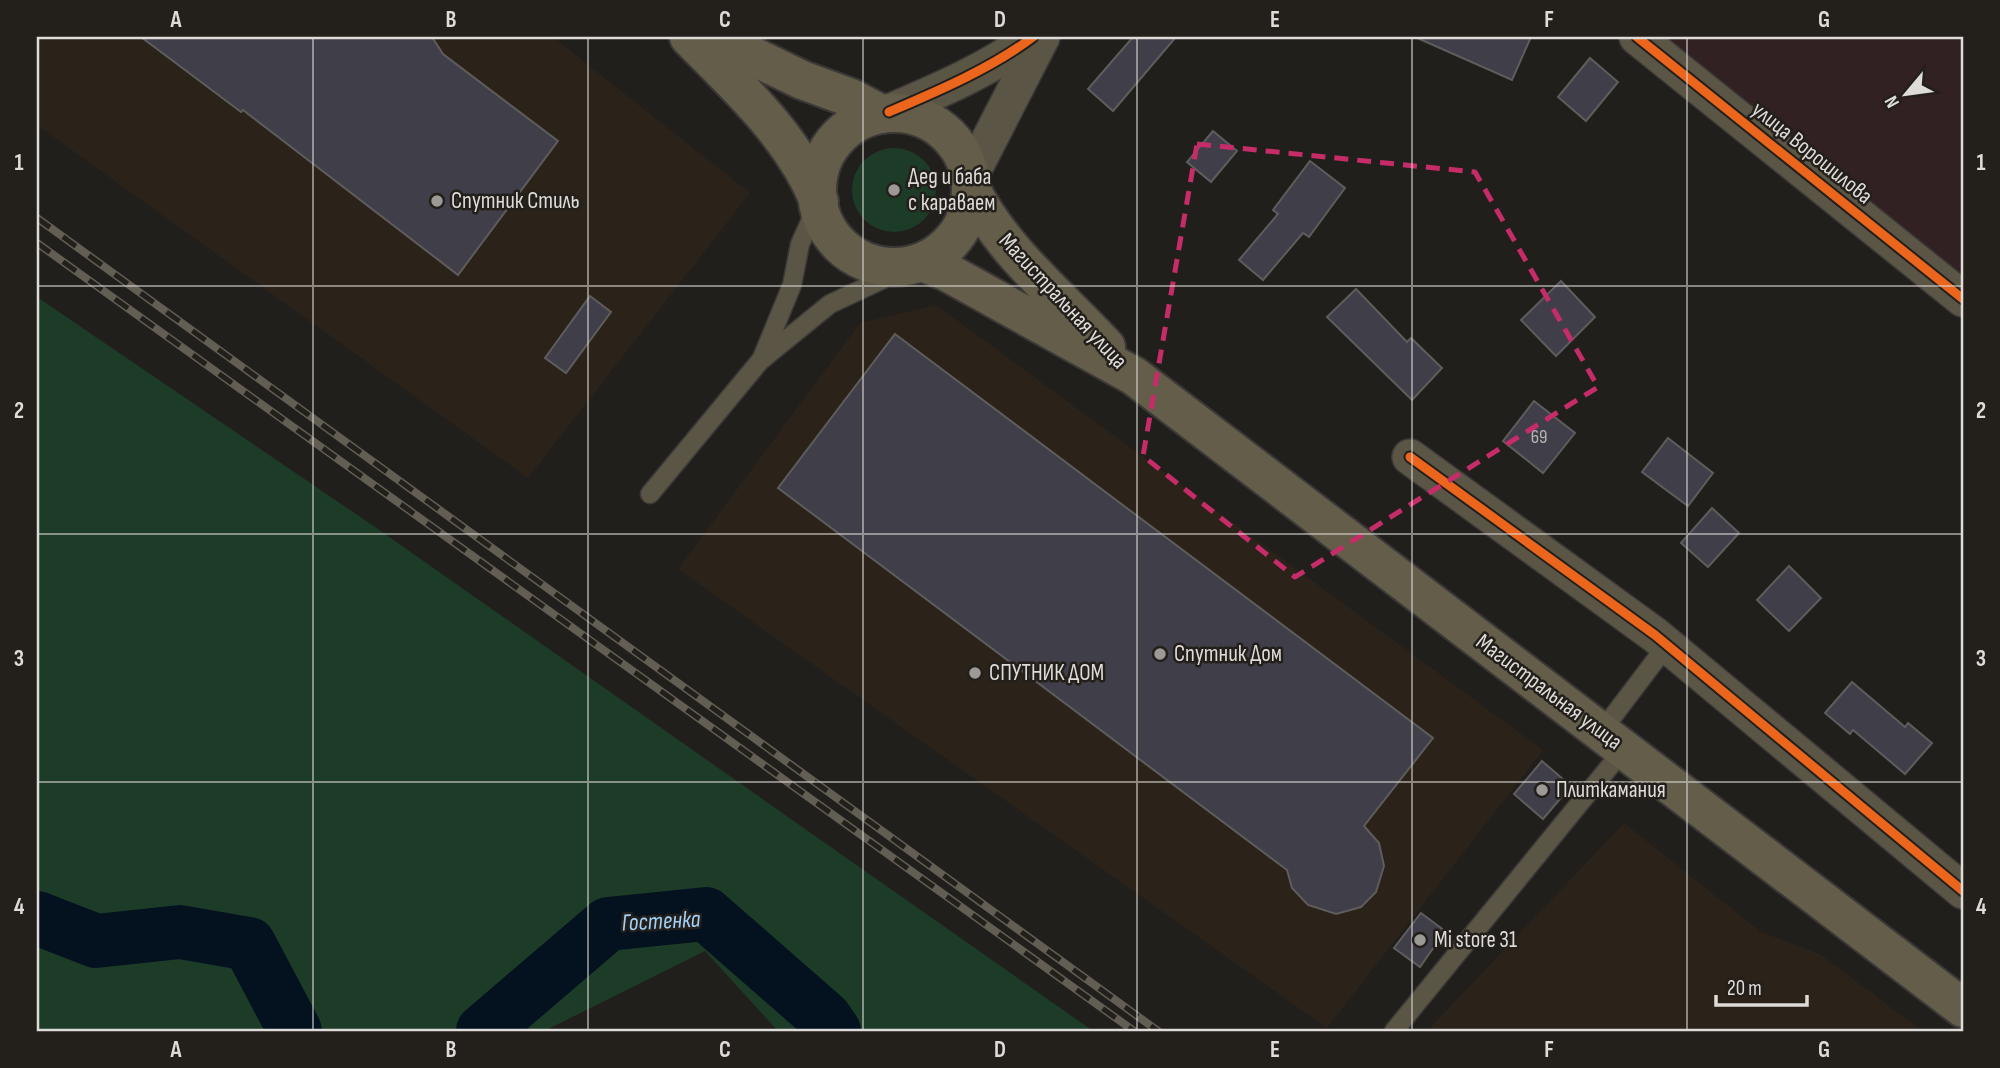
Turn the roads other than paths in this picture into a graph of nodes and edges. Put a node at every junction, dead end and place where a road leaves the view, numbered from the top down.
1 (689, 37) edge
2 (713, 37) edge
3 (1032, 37) edge
4 (1042, 37) edge
5 (1637, 37) edge
6 (885, 113) junction
7 (971, 183) junction
8 (819, 202) junction
9 (915, 265) junction
10 (1963, 299) edge
11 (761, 361) junction
12 (1134, 376) junction
13 (1410, 457) dead end
14 (650, 494) dead end
15 (1667, 645) junction
16 (1612, 741) junction
17 (1963, 891) edge
18 (1963, 1008) edge
19 (1394, 1031) edge

1 - 8 main road, Магистральная улица
2 - 6 main road, Магистральная улица
3 - 6 street
4 - 7 street
5 - 10 street, улица Ворошилова
6 - 7 main road, Магистральная улица
6 - 8 main road, Магистральная улица
7 - 9 main road
7 - 12 main road, Магистральная улица
8 - 9 main road, Магистральная улица
8 - 11 lane
9 - 11 lane
9 - 12 main road, Магистральная улица
11 - 14 lane
12 - 16 main road, Магистральная улица
13 - 15 street
15 - 16 lane
15 - 17 street
16 - 18 main road, Магистральная улица
16 - 19 lane

